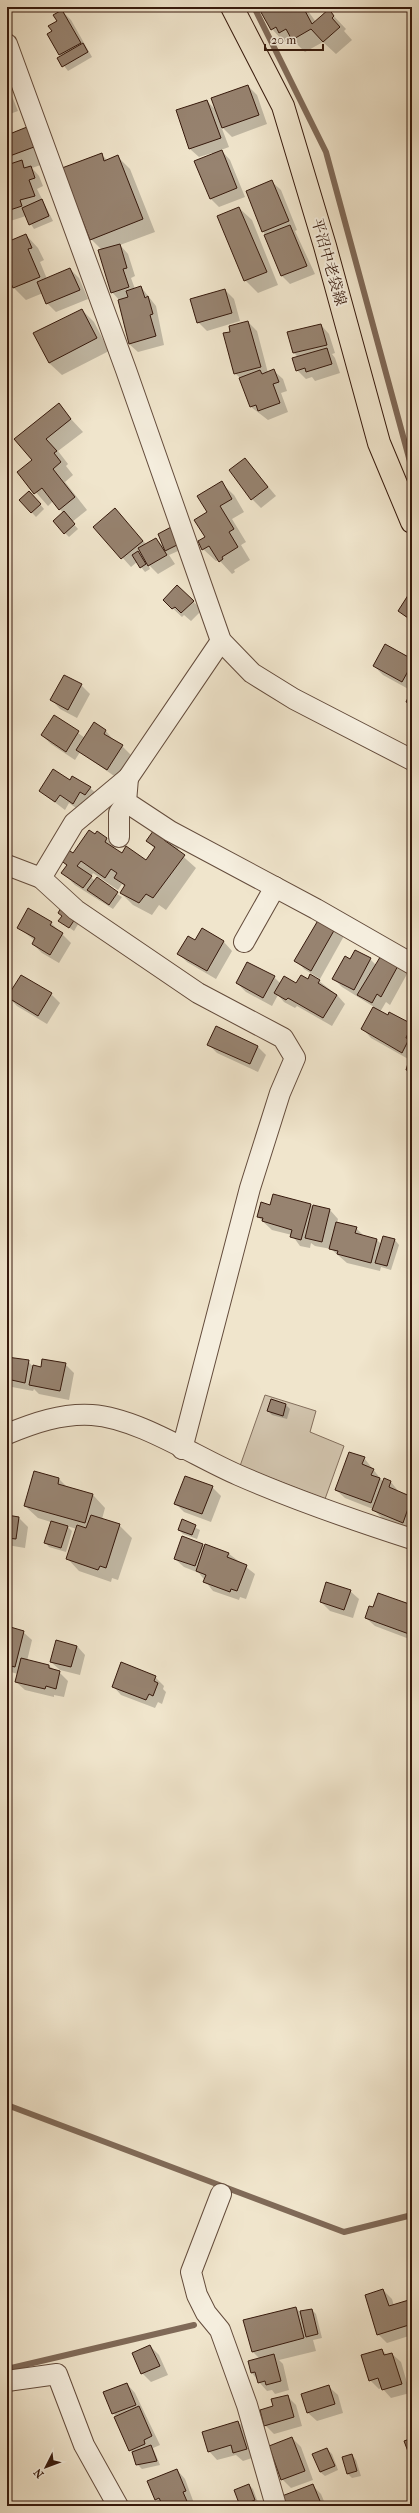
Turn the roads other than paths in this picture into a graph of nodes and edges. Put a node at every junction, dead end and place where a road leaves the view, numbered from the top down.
1 (233, 7) edge
2 (7, 44) edge
3 (412, 522) edge
4 (220, 641) junction
5 (412, 760) edge
6 (128, 778) junction
7 (126, 802) junction
8 (119, 837) dead end
9 (7, 865) edge
10 (41, 878) junction
11 (275, 887) junction
12 (244, 942) dead end
13 (412, 964) edge
14 (7, 1434) edge
15 (182, 1449) junction
16 (412, 1540) edge
17 (221, 2194) dead end
18 (7, 2381) edge
19 (118, 2506) edge
20 (276, 2506) edge

1 - 3 main road, 平沼中老袋線
2 - 4 street
4 - 5 street
4 - 6 street
6 - 7 street
6 - 10 street
7 - 8 street
7 - 11 street
9 - 10 street
10 - 15 street
11 - 12 street
11 - 13 street
14 - 15 street
15 - 16 street
17 - 20 street
18 - 19 street

